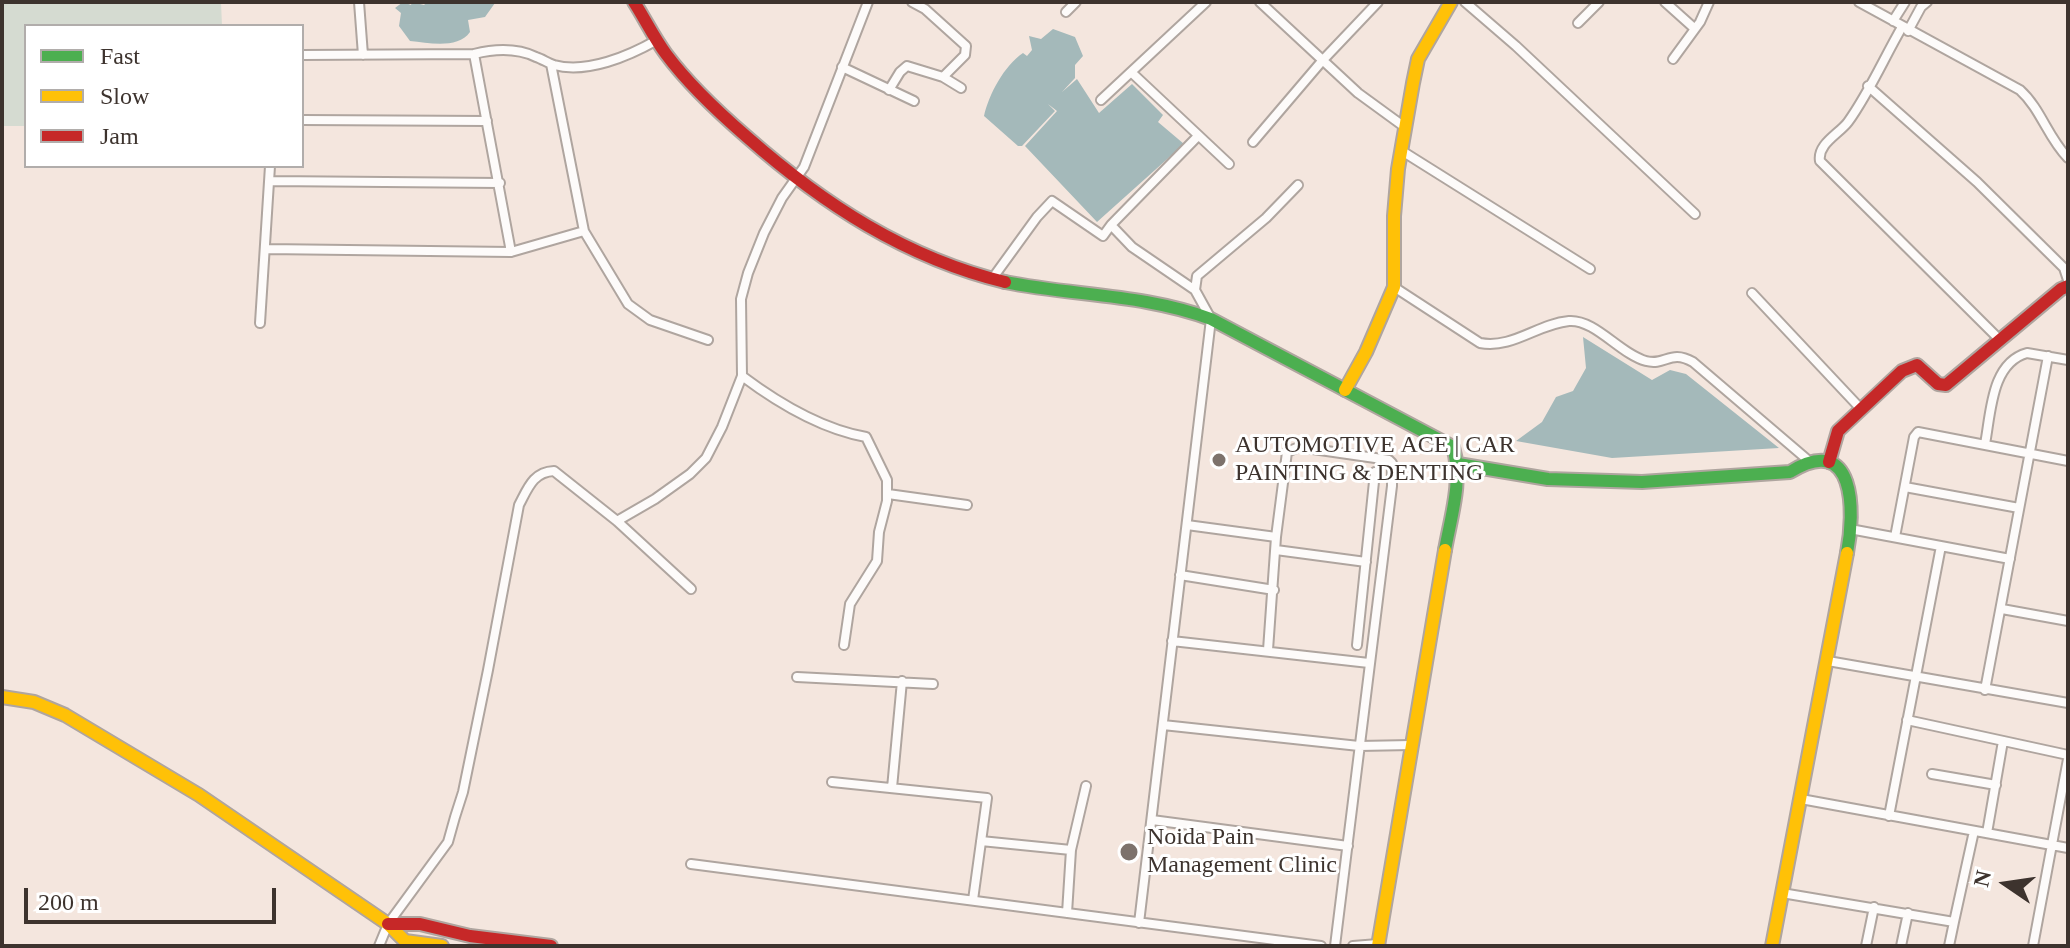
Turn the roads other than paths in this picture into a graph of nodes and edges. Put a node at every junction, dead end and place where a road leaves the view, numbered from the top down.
1 (359, 2) edge
2 (634, 2) edge
3 (868, 2) edge
4 (912, 2) edge
5 (1076, 2) edge
6 (1206, 2) edge
7 (1260, 2) edge
8 (1378, 2) edge
9 (1451, 2) edge
10 (1465, 2) edge
11 (1599, 2) edge
12 (1665, 2) edge
13 (1709, 2) edge
14 (1859, 2) edge
15 (1905, 2) edge
16 (1927, 2) edge
17 (1066, 12) dead end
18 (1578, 23) dead end
19 (1901, 26) junction
20 (1694, 28) junction
21 (657, 40) junction
22 (474, 54) junction
23 (304, 55) edge
24 (363, 55) junction
25 (1673, 59) dead end
26 (1322, 61) junction
27 (551, 64) junction
28 (842, 67) junction
29 (1131, 72) junction
30 (943, 77) junction
31 (1868, 86) junction
32 (961, 88) dead end
33 (889, 90) junction
34 (1101, 100) dead end
35 (914, 101) dead end
36 (304, 120) edge
37 (487, 121) junction
38 (1406, 128) junction
39 (1198, 136) junction
40 (1253, 142) dead end
41 (1402, 151) junction
42 (2068, 158) edge
43 (1229, 164) dead end
44 (270, 168) edge
45 (270, 181) junction
46 (796, 181) junction
47 (500, 183) junction
48 (1298, 185) dead end
49 (1695, 214) dead end
50 (1111, 225) junction
51 (584, 231) junction
52 (266, 249) junction
53 (511, 252) junction
54 (1590, 269) dead end
55 (992, 279) junction
56 (2068, 280) edge
57 (2068, 286) edge
58 (1394, 287) junction
59 (1195, 290) junction
60 (1752, 293) dead end
61 (1211, 319) junction
62 (260, 323) dead end
63 (1999, 339) junction
64 (708, 340) dead end
65 (2048, 356) junction
66 (2068, 360) edge
67 (742, 376) junction
68 (1345, 390) junction
69 (1861, 409) junction
70 (1985, 444) junction
71 (2030, 455) junction
72 (1809, 461) junction
73 (2068, 461) edge
74 (1829, 462) junction
75 (1458, 464) junction
76 (1375, 472) dead end
77 (1905, 487) junction
78 (888, 494) junction
79 (967, 505) dead end
80 (2019, 508) junction
81 (617, 521) junction
82 (1187, 525) junction
83 (1850, 529) junction
84 (1276, 537) junction
85 (1895, 537) junction
86 (1941, 546) junction
87 (1276, 550) junction
88 (2010, 559) junction
89 (1366, 561) junction
90 (1382, 561) junction
91 (1180, 575) junction
92 (691, 589) dead end
93 (1274, 590) junction
94 (2002, 609) junction
95 (2068, 621) edge
96 (1172, 641) junction
97 (844, 645) dead end
98 (1357, 645) dead end
99 (1268, 650) junction
100 (1828, 661) junction
101 (1369, 663) junction
102 (797, 677) dead end
103 (1915, 677) junction
104 (902, 681) junction
105 (933, 684) dead end
106 (1985, 690) junction
107 (2, 697) edge
108 (2068, 703) edge
109 (1907, 720) junction
110 (1163, 725) junction
111 (2003, 741) junction
112 (1411, 745) junction
113 (1359, 746) junction
114 (2068, 757) edge
115 (1932, 774) dead end
116 (832, 782) dead end
117 (1996, 785) junction
118 (1086, 786) dead end
119 (892, 788) junction
120 (1801, 799) junction
121 (1889, 816) junction
122 (1152, 820) junction
123 (1974, 831) junction
124 (1987, 833) junction
125 (981, 841) junction
126 (2052, 845) junction
127 (1348, 846) junction
128 (2068, 848) edge
129 (1071, 850) junction
130 (691, 864) dead end
131 (1782, 893) junction
132 (973, 900) junction
133 (1874, 907) junction
134 (1067, 913) junction
135 (1908, 913) junction
136 (1954, 922) junction
137 (1139, 923) junction
138 (388, 924) junction
139 (1378, 945) edge
140 (379, 946) edge
141 (442, 946) edge
142 (551, 946) edge
143 (1321, 946) edge
144 (1335, 946) edge
145 (1353, 946) edge
146 (1772, 946) edge
147 (1866, 946) edge
148 (1901, 946) edge
149 (1949, 946) edge
150 (2033, 946) edge

1 - 24 street
2 - 21 street
3 - 28 street
4 - 30 street
5 - 17 street
6 - 29 street
7 - 26 street
8 - 26 street
9 - 38 street
10 - 49 street
11 - 18 street
12 - 20 street
13 - 20 street
14 - 19 street
15 - 19 street
16 - 19 street
19 - 31 street
19 - 42 street
20 - 25 street
21 - 27 street
21 - 46 street
22 - 24 street
22 - 27 street
22 - 37 street
23 - 24 street
26 - 38 street
26 - 40 street
27 - 51 street
28 - 33 street
28 - 46 street
29 - 34 street
29 - 39 street
30 - 32 street
30 - 33 street
31 - 56 street
31 - 63 street
33 - 35 street
36 - 37 street
37 - 47 street
38 - 41 street
39 - 43 street
39 - 50 street
41 - 54 street
41 - 58 street
44 - 45 street
45 - 47 street
45 - 52 street
46 - 55 street
46 - 67 street
47 - 53 street
48 - 59 street
50 - 55 street
50 - 59 street
51 - 53 street
51 - 64 street
52 - 53 street
52 - 62 street
55 - 61 street
57 - 63 street
58 - 68 street
58 - 72 street
59 - 61 street
60 - 69 street
61 - 68 street
61 - 82 street
63 - 69 street
65 - 66 street
65 - 70 street
65 - 71 street
67 - 78 street
67 - 81 street
68 - 75 street
69 - 74 street
70 - 71 street
70 - 77 street
71 - 73 street
71 - 80 street
72 - 74 street
72 - 75 street
74 - 83 street
75 - 112 street
76 - 89 street
77 - 80 street
77 - 85 street
78 - 79 street
78 - 97 street
80 - 88 street
81 - 92 street
81 - 138 street
82 - 84 street
82 - 91 street
83 - 85 street
83 - 100 street
84 - 87 street
84 - 90 street
85 - 86 street
86 - 88 street
86 - 103 street
87 - 89 street
87 - 93 street
88 - 94 street
89 - 90 street
89 - 98 street
90 - 101 street
91 - 93 street
91 - 96 street
93 - 99 street
94 - 95 street
94 - 106 street
96 - 99 street
96 - 110 street
99 - 101 street
100 - 103 street
100 - 120 street
101 - 113 street
102 - 104 street
103 - 106 street
103 - 109 street
104 - 105 street
104 - 119 street
106 - 108 street
107 - 138 street
109 - 111 street
109 - 121 street
110 - 113 street
110 - 122 street
111 - 114 street
111 - 117 street
112 - 113 street
112 - 139 street
113 - 127 street
114 - 126 street
115 - 117 street
116 - 119 street
117 - 124 street
118 - 129 street
119 - 125 street
120 - 121 street
120 - 131 street
121 - 123 street
122 - 127 street
122 - 137 street
123 - 124 street
123 - 136 street
124 - 126 street
125 - 129 street
125 - 132 street
126 - 128 street
126 - 150 street
127 - 144 street
129 - 134 street
130 - 132 street
131 - 133 street
131 - 146 street
132 - 134 street
133 - 135 street
133 - 147 street
134 - 137 street
135 - 136 street
135 - 148 street
136 - 149 street
137 - 143 street
138 - 140 street
138 - 141 street
138 - 142 street
139 - 145 street

